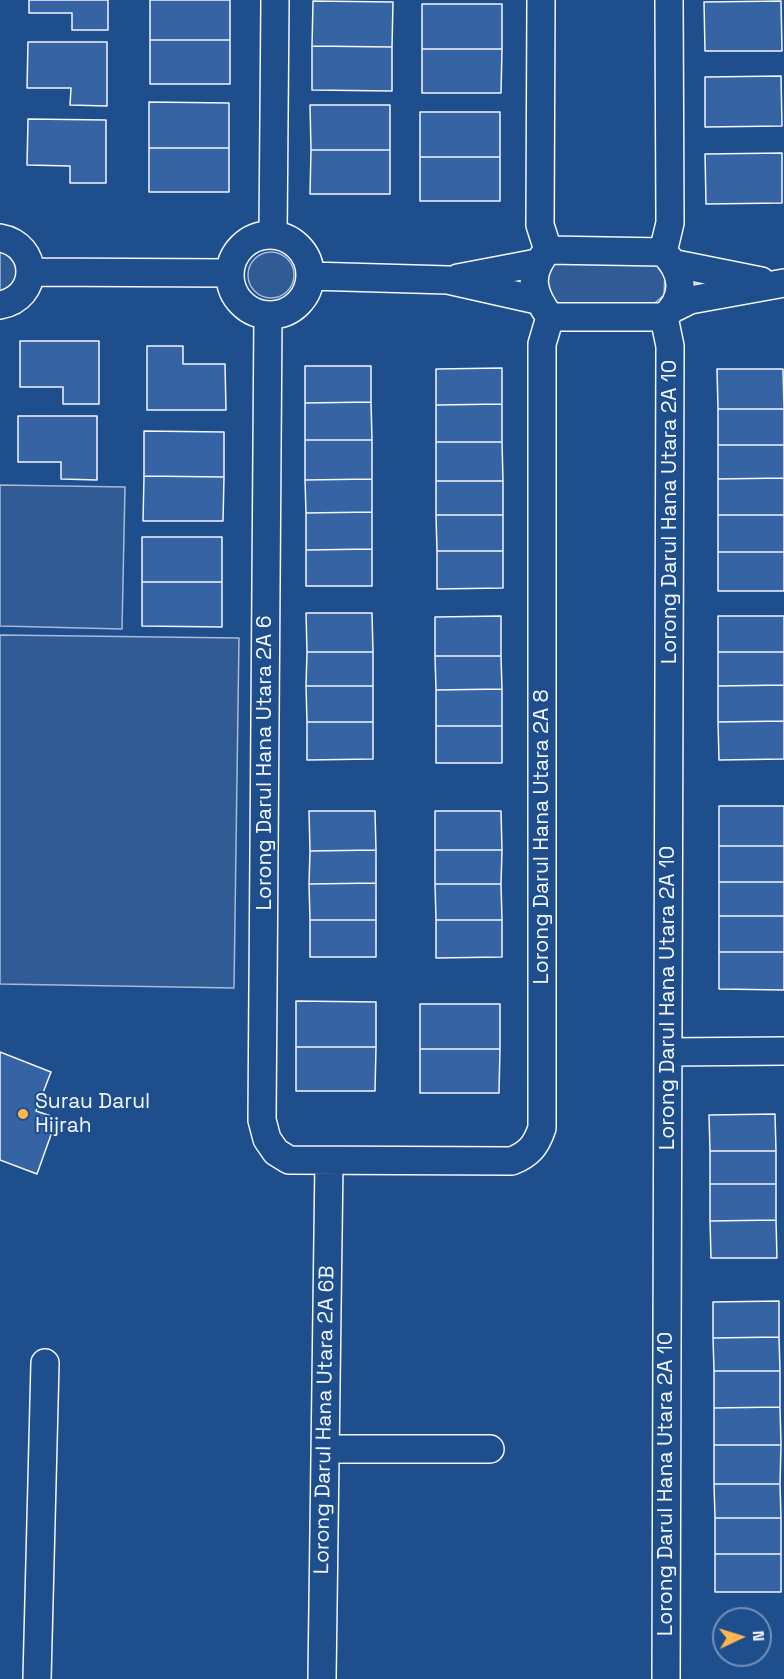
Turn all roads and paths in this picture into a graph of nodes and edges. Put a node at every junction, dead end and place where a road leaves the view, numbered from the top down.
1 (274, 0) edge
2 (541, 0) edge
3 (669, 0) edge
4 (273, 235) junction
5 (0, 238) edge
6 (542, 257) junction
7 (669, 258) junction
8 (31, 272) junction
9 (230, 273) junction
10 (310, 276) junction
11 (448, 280) junction
12 (779, 283) edge
13 (0, 304) edge
14 (543, 308) junction
15 (670, 312) junction
16 (268, 315) junction
17 (784, 1051) edge
18 (668, 1052) junction
19 (329, 1161) junction
20 (45, 1363) dead end
21 (325, 1449) junction
22 (490, 1449) dead end
23 (37, 1679) edge
24 (322, 1679) edge
25 (666, 1679) edge

1 - 4 street
2 - 6 street, Lorong Darul Hana Utara 2A 8
3 - 7 street, Lorong Darul Hana Utara 2A 10
4 - 9 street
4 - 10 street
5 - 8 street
6 - 7 street
6 - 11 street
6 - 14 street, Lorong Darul Hana Utara 2A 8
7 - 12 street
7 - 15 street, Lorong Darul Hana Utara 2A 10
8 - 9 street
8 - 13 street
9 - 16 street
10 - 11 street
10 - 16 street
11 - 14 street
12 - 15 street
14 - 15 street
14 - 19 street, Lorong Darul Hana Utara 2A 8
15 - 18 street, Lorong Darul Hana Utara 2A 10
16 - 19 street, Lorong Darul Hana Utara 2A 6
17 - 18 street
18 - 25 street, Lorong Darul Hana Utara 2A 10
19 - 21 street, Lorong Darul Hana Utara 2A 6B
20 - 23 street
21 - 22 street
21 - 24 street, Lorong Darul Hana Utara 2A 6B

